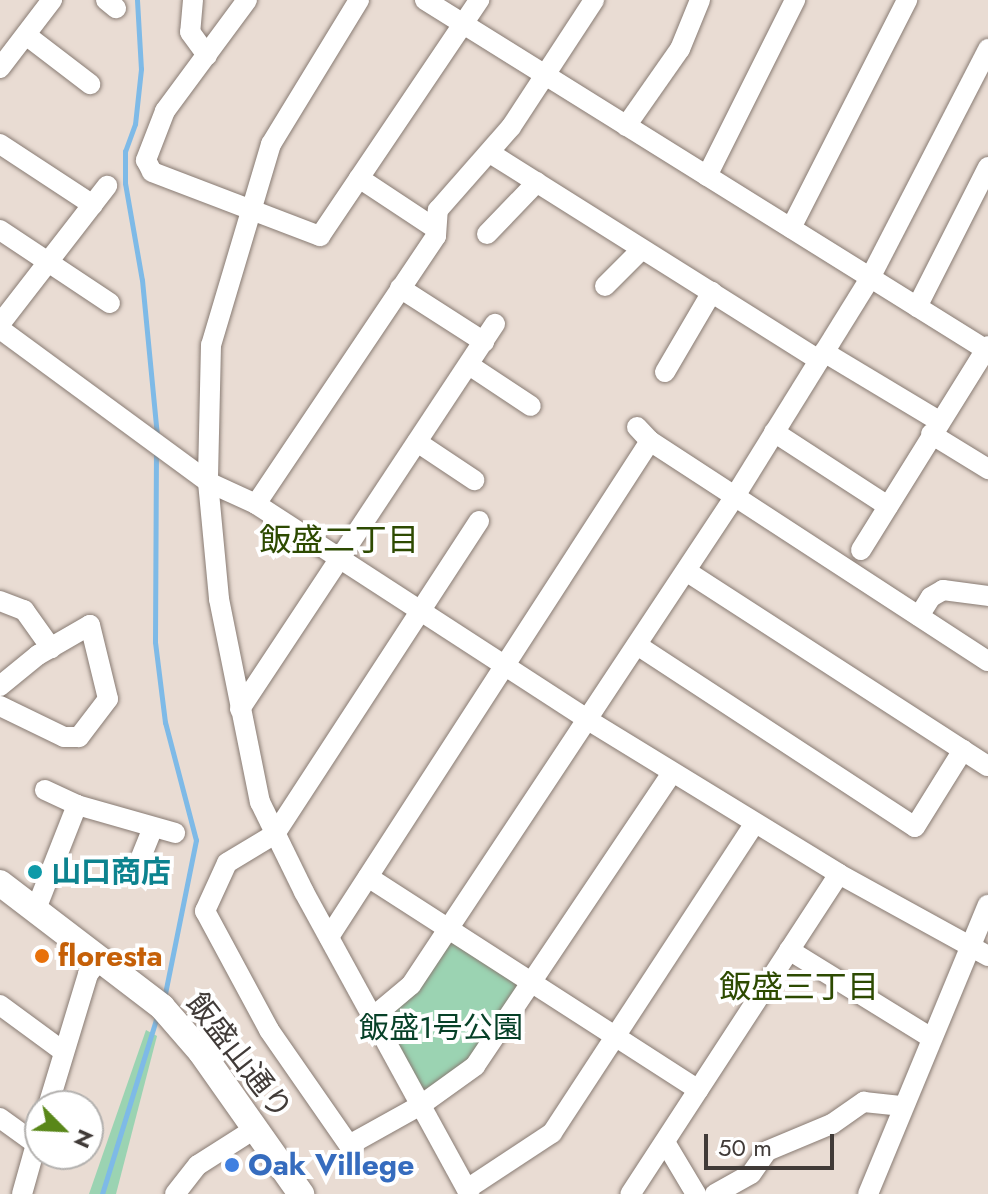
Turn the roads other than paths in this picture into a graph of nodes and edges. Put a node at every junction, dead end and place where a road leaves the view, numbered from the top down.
1 (52, 0) edge
2 (193, 0) edge
3 (247, 0) edge
4 (359, 0) edge
5 (425, 0) edge
6 (479, 0) edge
7 (594, 0) edge
8 (700, 0) edge
9 (795, 0) edge
10 (907, 0) edge
11 (462, 23) junction
12 (26, 35) junction
13 (988, 49) edge
14 (207, 55) junction
15 (1, 64) edge
16 (544, 75) junction
17 (982, 77) edge
18 (90, 84) dead end
19 (626, 126) junction
20 (0, 144) edge
21 (490, 153) junction
22 (988, 167) edge
23 (707, 176) junction
24 (359, 178) junction
25 (537, 182) junction
26 (107, 186) dead end
27 (93, 205) junction
28 (248, 209) junction
29 (791, 228) junction
30 (436, 229) junction
31 (0, 230) edge
32 (487, 234) dead end
33 (642, 249) junction
34 (48, 262) junction
35 (870, 278) junction
36 (605, 286) dead end
37 (400, 288) junction
38 (712, 292) junction
39 (110, 303) dead end
40 (917, 307) junction
41 (495, 324) dead end
42 (0, 326) edge
43 (484, 342) junction
44 (987, 349) edge
45 (822, 356) junction
46 (469, 365) junction
47 (665, 372) dead end
48 (531, 406) dead end
49 (935, 428) junction
50 (774, 432) junction
51 (417, 442) junction
52 (988, 469) edge
53 (474, 480) dead end
54 (208, 482) junction
55 (735, 496) junction
56 (256, 504) junction
57 (888, 506) junction
58 (479, 521) dead end
59 (861, 550) dead end
60 (340, 558) junction
61 (686, 571) junction
62 (988, 596) edge
63 (0, 601) edge
64 (422, 611) junction
65 (919, 616) junction
66 (637, 645) junction
67 (51, 648) junction
68 (988, 661) edge
69 (506, 665) junction
70 (0, 686) edge
71 (0, 706) edge
72 (240, 709) junction
73 (588, 720) junction
74 (963, 750) junction
75 (988, 766) edge
76 (672, 773) junction
77 (45, 790) dead end
78 (77, 805) junction
79 (754, 824) junction
80 (152, 830) junction
81 (175, 833) dead end
82 (275, 834) junction
83 (137, 867) dead end
84 (839, 874) junction
85 (368, 877) junction
86 (0, 883) edge
87 (988, 905) edge
88 (36, 909) junction
89 (448, 930) junction
90 (329, 937) junction
91 (967, 948) junction
92 (789, 950) junction
93 (988, 956) edge
94 (100, 959) junction
95 (530, 984) junction
96 (0, 1005) edge
97 (374, 1016) junction
98 (930, 1037) junction
99 (614, 1039) junction
100 (64, 1052) junction
101 (53, 1090) edge
102 (698, 1090) junction
103 (421, 1105) junction
104 (903, 1106) junction
105 (0, 1118) edge
106 (256, 1128) junction
107 (24, 1130) edge
108 (665, 1142) junction
109 (29, 1170) edge
110 (468, 1192) edge
111 (22, 1194) edge
112 (175, 1194) edge
113 (301, 1194) edge
114 (630, 1194) edge
115 (696, 1194) edge
116 (715, 1194) edge
117 (868, 1194) edge

1 - 12 street
2 - 14 street
3 - 14 street
4 - 28 street
5 - 11 street
6 - 11 street
7 - 16 street
8 - 19 street
9 - 23 street
10 - 29 street
11 - 16 street
11 - 24 street
12 - 15 street
12 - 18 street
13 - 17 street
14 - 28 street
16 - 19 street
16 - 21 street
17 - 35 street
19 - 23 street
20 - 27 street
21 - 25 street
21 - 30 street
22 - 40 street
23 - 29 street
24 - 28 street
24 - 30 street
25 - 32 street
25 - 33 street
26 - 27 street
27 - 34 street
28 - 54 street
29 - 35 street
30 - 37 street
31 - 34 street
33 - 36 street
33 - 38 street
34 - 39 street
34 - 42 street
35 - 40 street
35 - 45 street
37 - 43 street
37 - 56 street
38 - 45 street
38 - 47 street
40 - 44 street
41 - 43 street
42 - 54 street
43 - 46 street
44 - 49 street
45 - 49 street
45 - 50 street
46 - 48 street
46 - 51 street
49 - 52 street
49 - 57 street
50 - 55 street
50 - 57 street
51 - 53 street
51 - 60 street
54 - 56 street
54 - 72 street
55 - 61 street
55 - 65 street
55 - 69 street
56 - 60 street
57 - 59 street
58 - 64 street
60 - 64 street
60 - 72 street
61 - 66 street
61 - 74 street
62 - 65 street
63 - 67 street
64 - 69 street
64 - 82 street
65 - 68 street
66 - 73 street
66 - 74 street
67 - 70 street
67 - 71 street
69 - 73 street
69 - 85 street
72 - 82 street
73 - 76 street
73 - 89 street
74 - 75 street
76 - 79 street
76 - 95 street
77 - 78 street
78 - 80 street
78 - 88 street
79 - 84 street
79 - 99 street
80 - 81 street
80 - 83 street
82 - 90 street
82 - 103 street
84 - 91 street
84 - 92 street
85 - 89 street
85 - 90 street
86 - 88 street, 飯盛山通り
87 - 91 street
88 - 94 street, 飯盛山通り
89 - 95 street
89 - 97 street
90 - 97 street
91 - 93 street
91 - 98 street
92 - 98 street
92 - 102 street
94 - 100 street
94 - 106 street, 飯盛山通り
95 - 99 street
95 - 103 street
96 - 100 street
97 - 103 street
98 - 104 street
99 - 102 street
99 - 110 street
100 - 101 street
102 - 108 street
103 - 110 street
104 - 116 street
104 - 117 street
105 - 107 street
106 - 112 street
106 - 113 street, 飯盛山通り
108 - 114 street
108 - 115 street
109 - 111 street

